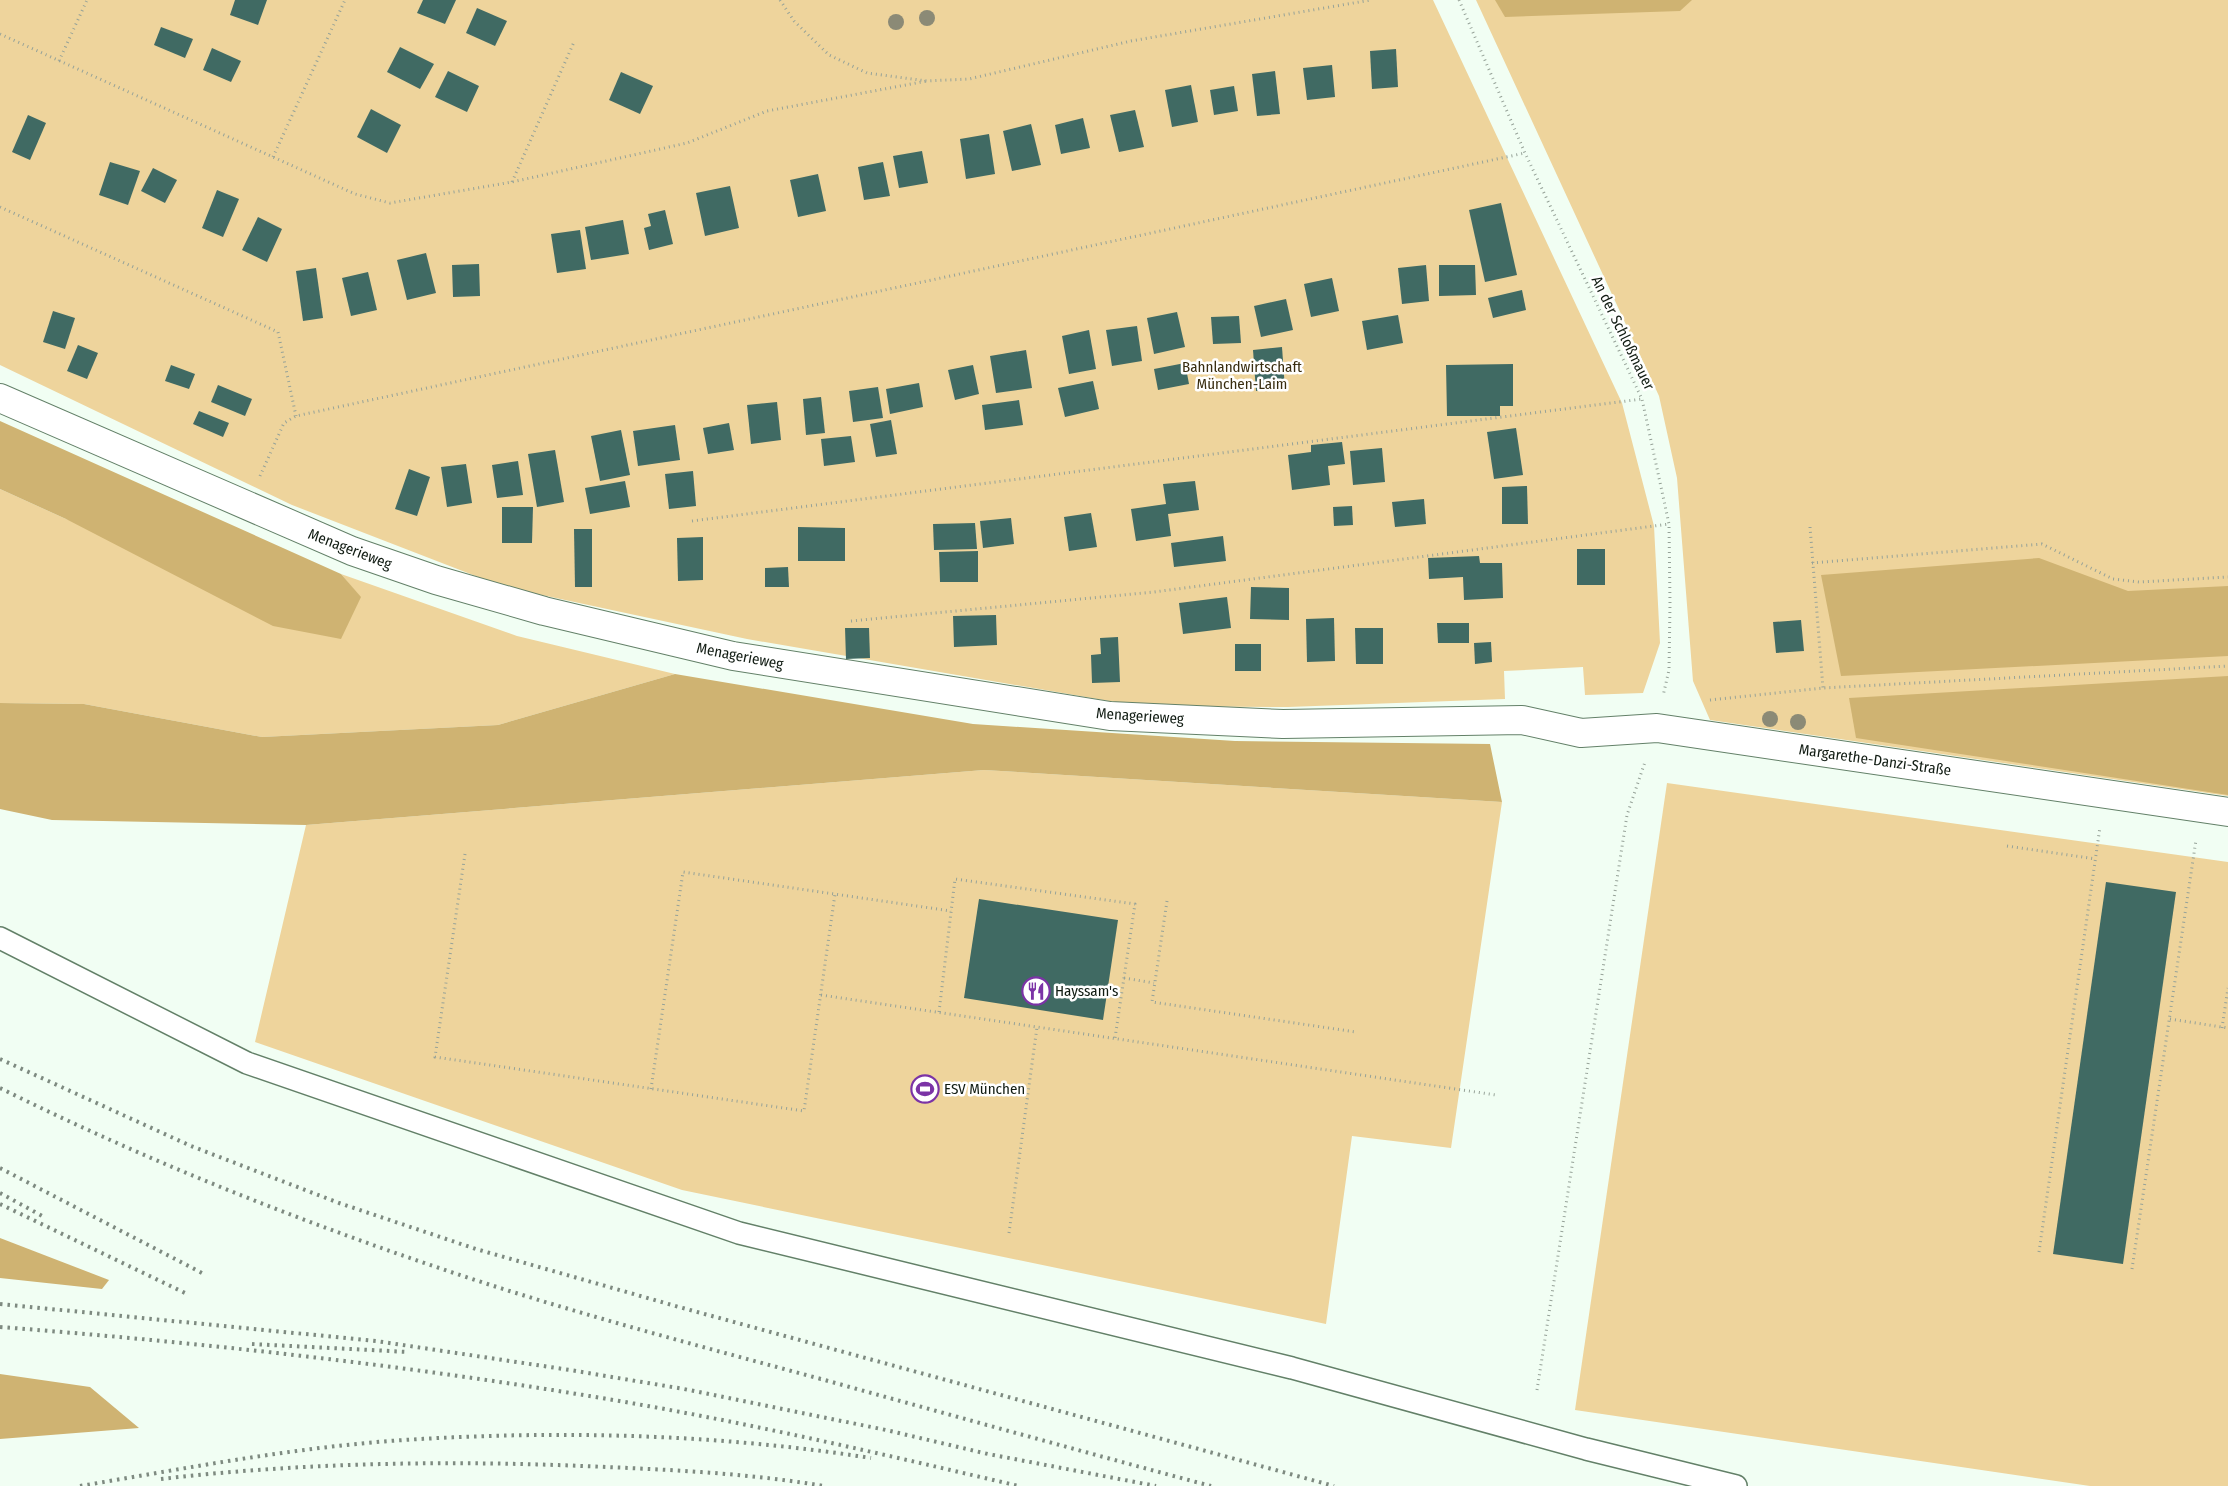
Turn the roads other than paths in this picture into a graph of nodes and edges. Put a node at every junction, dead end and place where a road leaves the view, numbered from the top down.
1 (0, 398) edge
2 (1522, 720) joint
3 (2228, 812) edge
4 (0, 938) edge
5 (1736, 1486) edge

1 - 2 street, Menagerieweg
2 - 3 street, Margarethe-Danzi-Straße
4 - 5 lane

